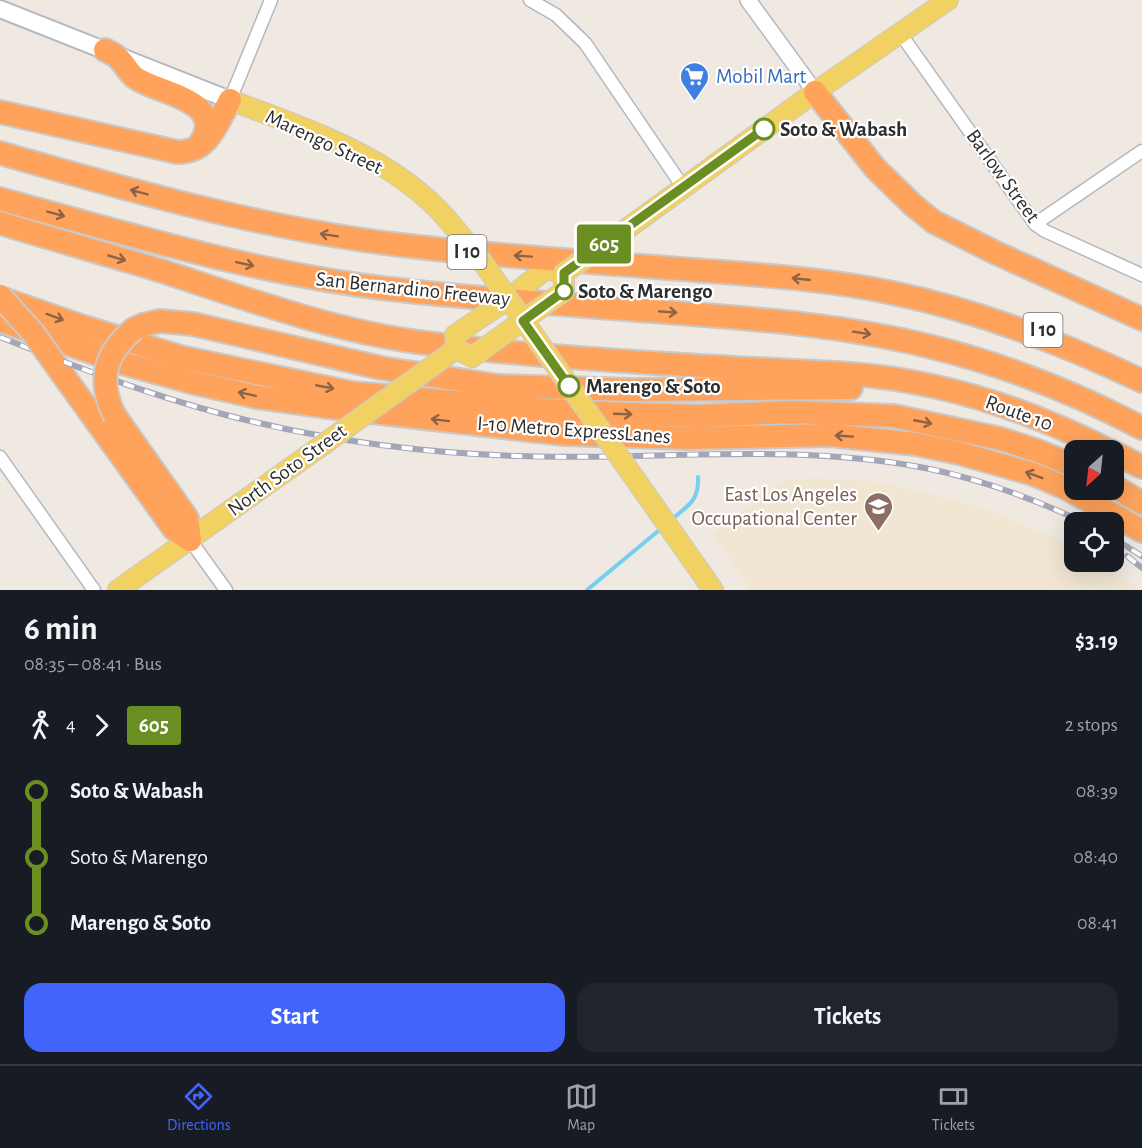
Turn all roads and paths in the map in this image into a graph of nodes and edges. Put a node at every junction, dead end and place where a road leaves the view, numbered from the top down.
1 (271, 0) edge
2 (530, 0) edge
3 (747, 0) edge
4 (948, 0) edge
5 (0, 9) edge
6 (900, 33) junction
7 (105, 50) junction
8 (815, 92) junction
9 (230, 100) junction
10 (0, 112) edge
11 (194, 151) junction
12 (1142, 151) edge
13 (0, 153) edge
14 (683, 187) junction
15 (0, 199) edge
16 (0, 224) edge
17 (1035, 225) junction
18 (564, 273) junction
19 (1142, 275) edge
20 (0, 297) edge
21 (508, 299) junction
22 (941, 304) junction
23 (1142, 319) edge
24 (0, 320) edge
25 (523, 321) junction
26 (456, 350) junction
27 (1142, 364) edge
28 (1142, 381) edge
29 (927, 386) junction
30 (1142, 428) edge
31 (1086, 440) edge
32 (1124, 458) edge
33 (1064, 462) edge
34 (2, 463) edge
35 (1142, 467) edge
36 (1124, 492) edge
37 (1142, 503) edge
38 (1142, 531) edge
39 (190, 540) junction
40 (94, 590) edge
41 (118, 590) edge
42 (226, 590) edge
43 (713, 590) edge

1 - 9 street
2 - 14 street
3 - 8 street
4 - 6 main road, North Soto Street
5 - 7 main road, Marengo Street
6 - 8 main road, North Soto Street
6 - 17 street, Barlow Street
7 - 9 main road, Marengo Street
7 - 11 highway
8 - 14 main road, North Soto Street
8 - 23 highway
9 - 11 highway
9 - 21 main road, Marengo Street, bridge
10 - 11 highway
12 - 17 street
22 -> 13 highway, San Bernardino Freeway / I 10
14 - 18 main road, North Soto Street, bridge
15 -> 30 highway, San Bernardino Freeway
16 -> 29 highway
17 - 19 street, Barlow Street
18 - 21 main road, North Soto Street
18 - 25 main road, bridge
20 -> 33 highway, I-10 Metro ExpressLanes
20 - 39 highway, bridge
21 - 25 main road, Marengo Street, bridge
21 - 26 main road, North Soto Street, bridge
22 - 27 highway, I 10
22 - 28 highway, San Bernardino Freeway
38 -> 24 highway, I-10 Metro ExpressLanes
25 - 26 main road, bridge
25 - 43 main road, Marengo Street, bridge
26 - 39 main road, North Soto Street, bridge
29 - 31 highway, Route 10
29 - 39 highway, bridge
32 - 35 highway
34 - 40 street
36 - 37 highway
39 - 41 main road, North Soto Street
39 - 42 street

